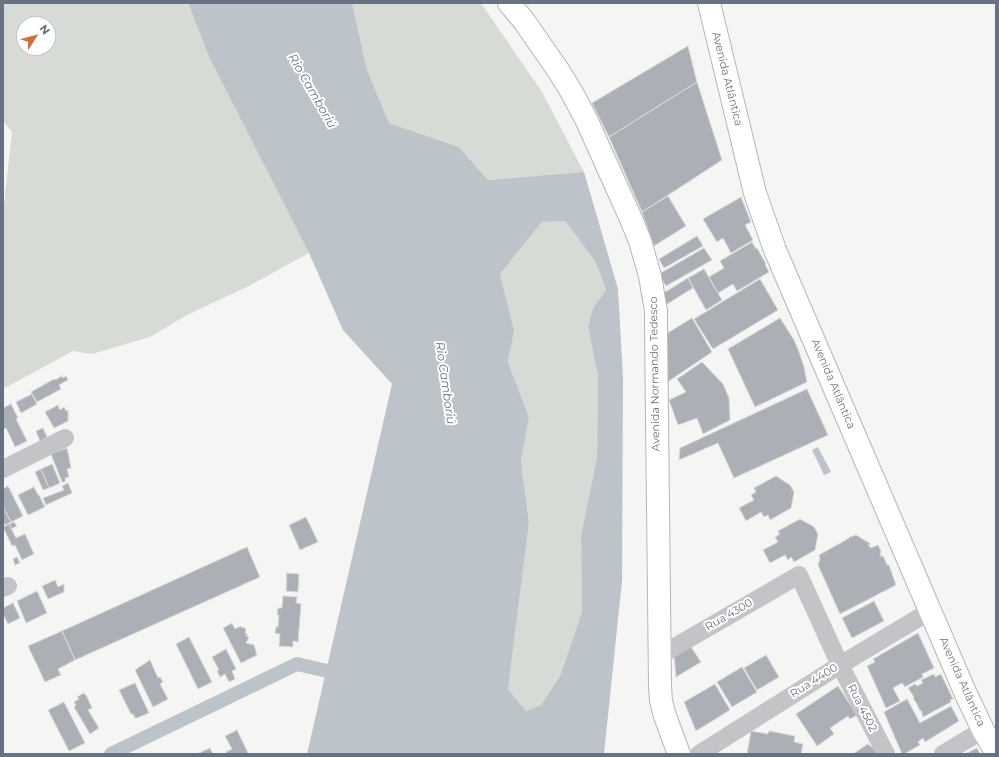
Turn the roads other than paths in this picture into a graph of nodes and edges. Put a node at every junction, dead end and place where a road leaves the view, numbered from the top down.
1 (509, 3) edge
2 (709, 3) edge
3 (65, 438) dead end
4 (3, 469) edge
5 (799, 574) joint
6 (930, 610) junction
7 (658, 656) junction
8 (840, 665) junction
9 (983, 730) junction
10 (996, 752) edge
11 (679, 754) edge
12 (699, 754) edge
13 (886, 754) edge
14 (943, 754) edge

1 - 7 main road, Avenida Normando Tedesco
2 - 6 main road, Avenida Atlântica
3 - 4 street
5 - 7 street, Rua 4300
5 - 8 street, Rua 4502
6 - 8 street, Rua 4400
6 - 9 main road, Avenida Atlântica
7 - 11 main road, Avenida Normando Tedesco
8 - 12 street, Rua 4400
8 - 13 street, Rua 4502
9 - 10 main road, Avenida Atlântica
9 - 14 street

